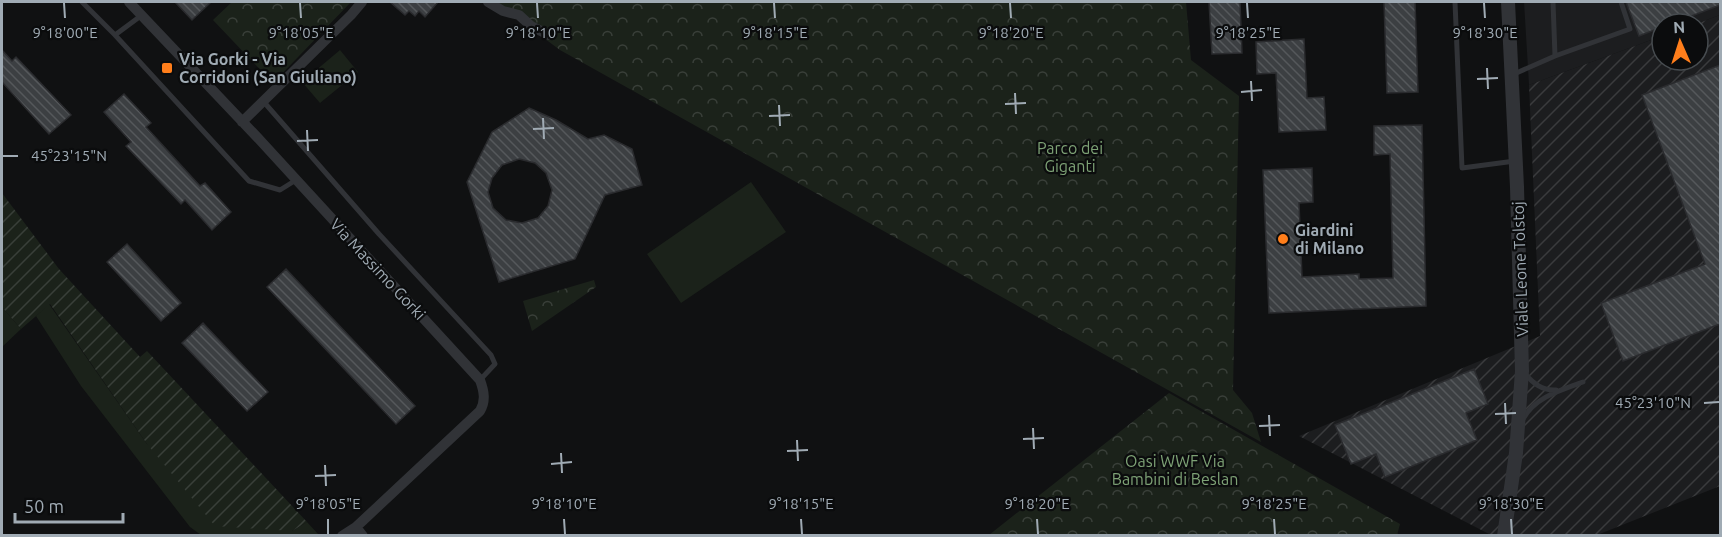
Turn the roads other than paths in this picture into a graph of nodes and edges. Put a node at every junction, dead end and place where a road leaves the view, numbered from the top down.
1 (82, 2) edge
2 (129, 2) edge
3 (362, 2) edge
4 (488, 2) edge
5 (1455, 2) edge
6 (1508, 2) edge
7 (1553, 2) edge
8 (1621, 2) edge
9 (142, 15) junction
10 (115, 35) junction
11 (549, 35) dead end
12 (1555, 56) junction
13 (1512, 74) junction
14 (263, 101) junction
15 (242, 122) junction
16 (1516, 161) junction
17 (296, 180) junction
18 (1522, 371) junction
19 (480, 380) junction
20 (1583, 382) dead end
21 (1561, 390) junction
22 (1519, 426) junction
23 (357, 533) edge
24 (342, 536) edge
25 (1504, 536) edge

1 - 10 lane
2 - 9 street, Via Massimo Gorki
3 - 14 street
4 - 11 street
5 - 16 lane
6 - 13 street, Viale Leone Tolstoj
7 - 12 lane
8 - 12 lane
9 - 10 lane
9 - 15 street, Via Massimo Gorki
10 - 17 lane
12 - 13 lane
13 - 16 street, Viale Leone Tolstoj
14 - 15 street
14 - 19 lane
15 - 17 street, Via Massimo Gorki
16 - 18 street, Viale Leone Tolstoj
17 - 19 street, Via Massimo Gorki
18 - 21 lane
18 - 22 street, Viale Leone Tolstoj
19 - 23 street
20 - 21 lane
21 - 22 lane
22 - 25 street, Viale Leone Tolstoj
23 - 24 street

